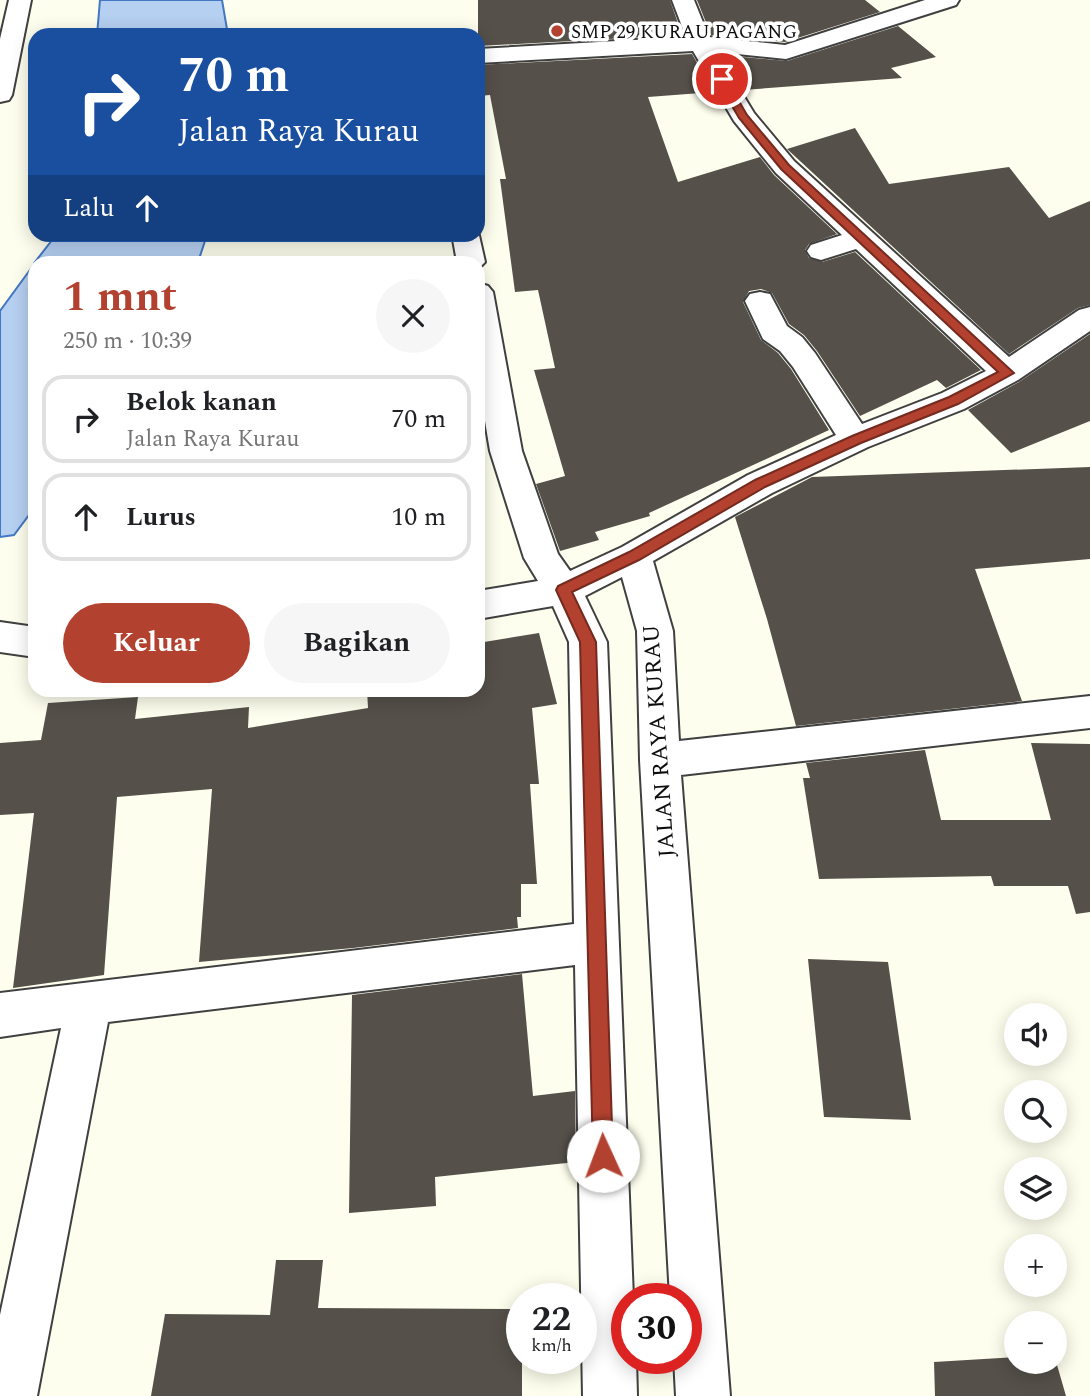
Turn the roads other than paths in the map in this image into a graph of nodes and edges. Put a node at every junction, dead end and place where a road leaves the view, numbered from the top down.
1 (20, 0) edge
2 (683, 0) edge
3 (948, 0) edge
4 (7, 28) edge
5 (700, 43) junction
6 (485, 56) edge
7 (0, 95) edge
8 (861, 238) junction
9 (821, 251) dead end
10 (760, 301) dead end
11 (1090, 317) edge
12 (485, 332) edge
13 (1007, 373) junction
14 (856, 439) junction
15 (634, 556) junction
16 (564, 590) junction
17 (485, 604) edge
18 (0, 637) edge
19 (28, 641) edge
20 (1090, 712) edge
21 (660, 760) junction
22 (596, 942) junction
23 (89, 1002) junction
24 (0, 1016) edge
25 (10, 1396) edge
26 (610, 1396) edge
27 (702, 1396) edge

1 - 4 street
2 - 5 street
3 - 5 street
4 - 7 street
5 - 6 street
5 - 8 street
8 - 9 street
8 - 13 street
10 - 14 street
11 - 13 street
12 - 16 street
13 - 14 street
14 - 15 street
15 - 16 street
15 - 21 street, JALAN RAYA KURAU
16 - 17 street
16 - 22 street
18 - 19 street
20 - 21 street
21 - 27 street, JALAN RAYA KURAU
22 - 23 street
22 - 26 street
23 - 24 street
23 - 25 street

